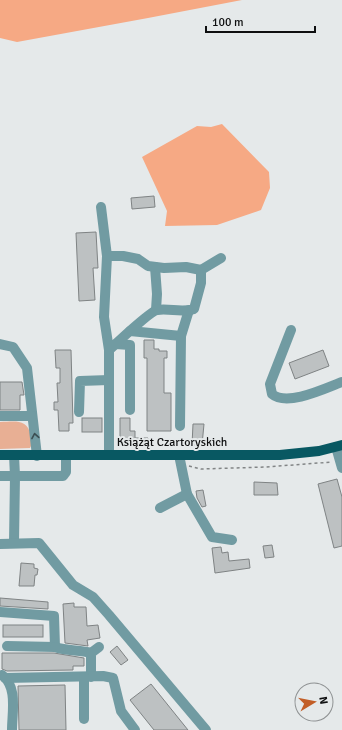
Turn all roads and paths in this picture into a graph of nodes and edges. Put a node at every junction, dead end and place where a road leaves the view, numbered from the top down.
1 (101, 208) dead end
2 (107, 256) junction
3 (220, 258) dead end
4 (155, 267) junction
5 (201, 270) junction
6 (156, 310) junction
7 (189, 310) junction
8 (291, 330) dead end
9 (130, 331) junction
10 (181, 336) junction
11 (0, 344) edge
12 (113, 347) junction
13 (109, 380) junction
14 (342, 382) edge
15 (130, 410) dead end
16 (79, 412) dead end
17 (0, 416) edge
18 (32, 416) junction
19 (180, 426) dead end
20 (339, 446) edge
21 (0, 455) edge
22 (14, 455) junction
23 (66, 455) junction
24 (109, 455) junction
25 (37, 456) junction
26 (179, 457) junction
27 (341, 464) edge
28 (0, 476) edge
29 (15, 476) junction
30 (187, 494) junction
31 (160, 508) dead end
32 (232, 540) dead end
33 (14, 543) junction
34 (0, 544) edge
35 (0, 612) edge
36 (7, 646) dead end
37 (55, 647) junction
38 (3, 676) edge
39 (88, 677) junction
40 (84, 719) dead end
41 (12, 730) edge
42 (135, 730) edge
43 (206, 730) edge

1 - 2 street
2 - 4 street
2 - 12 street
3 - 5 street
4 - 5 street
4 - 6 street
5 - 7 street
6 - 7 street
6 - 9 street
7 - 10 street
8 - 14 street
9 - 10 street
9 - 12 street
10 - 19 street
11 - 18 street
12 - 13 street
12 - 15 street
13 - 16 street
13 - 24 street
17 - 18 street
25 -> 18 street
20 - 26 main road, Książąt Czartoryskich
20 - 27 street
21 - 22 main road, Książąt Czartoryskich
22 - 25 main road, Książąt Czartoryskich
22 - 29 street
23 - 24 main road, Książąt Czartoryskich
23 - 25 main road, Książąt Czartoryskich
23 - 29 street
24 - 26 main road, Książąt Czartoryskich
26 - 27 path
26 - 30 street
28 - 29 street
29 - 33 street
30 - 31 street
30 - 32 street
33 - 34 street
33 - 43 street
35 - 37 street
36 - 37 street
37 - 39 street
38 - 39 street
38 - 41 street
39 - 40 street
39 - 42 street

